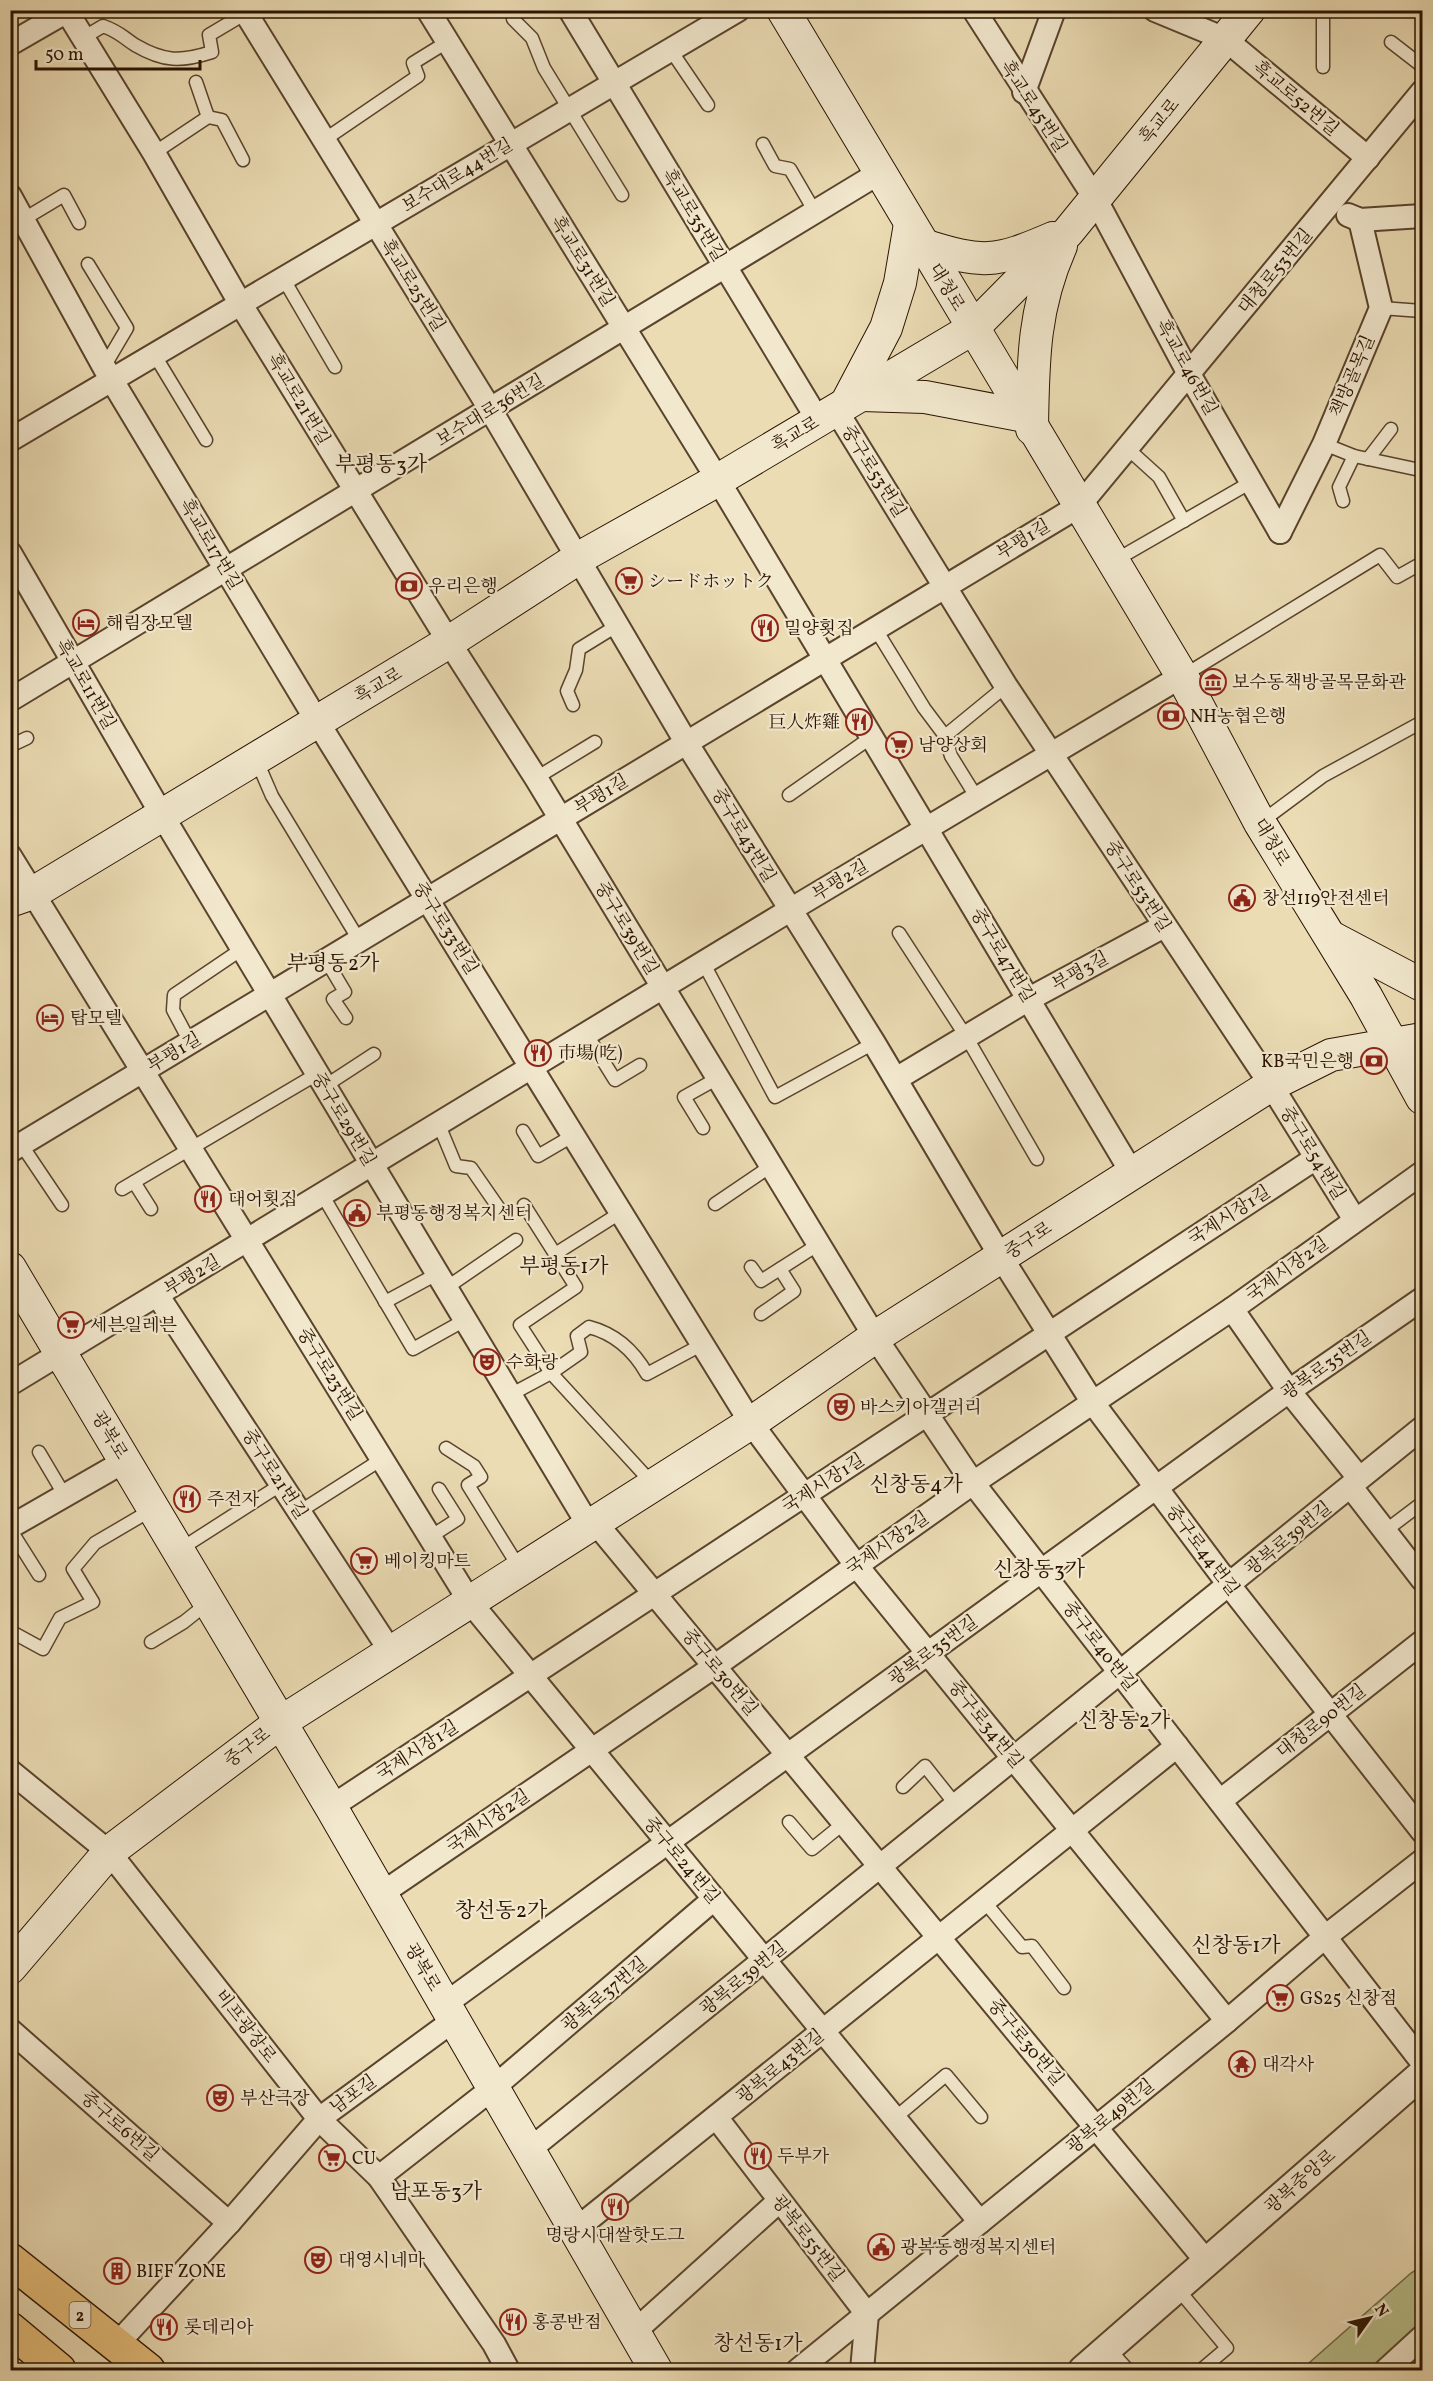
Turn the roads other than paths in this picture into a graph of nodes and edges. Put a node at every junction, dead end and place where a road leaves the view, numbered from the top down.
1 (428, 10) edge
2 (570, 10) edge
3 (738, 10) edge
4 (783, 10) edge
5 (975, 10) edge
6 (1054, 10) edge
7 (1155, 10) edge
8 (1249, 10) edge
9 (1323, 10) edge
10 (67, 11) edge
11 (245, 12) edge
12 (513, 19) dead end
13 (81, 39) junction
14 (1225, 39) junction
15 (447, 42) junction
16 (1391, 42) dead end
17 (10, 44) edge
18 (670, 49) junction
19 (1422, 66) edge
20 (1323, 67) dead end
21 (196, 82) dead end
22 (613, 82) junction
23 (1024, 92) junction
24 (1422, 92) edge
25 (708, 105) dead end
26 (569, 108) junction
27 (208, 117) junction
28 (324, 140) junction
29 (510, 144) junction
30 (763, 144) dead end
31 (154, 153) junction
32 (1368, 158) junction
33 (243, 160) dead end
34 (879, 173) junction
35 (622, 195) dead end
36 (10, 196) edge
37 (1096, 200) junction
38 (1329, 206) junction
39 (815, 212) junction
40 (1422, 216) edge
41 (24, 219) junction
42 (1360, 220) junction
43 (79, 223) dead end
44 (375, 223) junction
45 (1068, 232) junction
46 (916, 235) junction
47 (88, 264) dead end
48 (725, 267) junction
49 (283, 278) junction
50 (240, 303) junction
51 (1381, 308) junction
52 (1422, 311) edge
53 (624, 328) junction
54 (972, 329) junction
55 (154, 354) junction
56 (335, 367) dead end
57 (108, 374) junction
58 (1190, 374) junction
59 (841, 407) junction
60 (490, 410) junction
61 (1029, 422) junction
62 (1391, 429) dead end
63 (10, 440) edge
64 (206, 440) dead end
65 (1324, 444) junction
66 (1127, 448) junction
67 (1354, 456) junction
68 (1368, 459) junction
69 (1420, 470) dead end
70 (718, 480) junction
71 (1253, 481) junction
72 (356, 492) junction
73 (1343, 501) dead end
74 (1079, 506) junction
75 (1184, 521) junction
76 (1280, 532) joint
77 (10, 553) edge
78 (578, 559) junction
79 (1114, 562) junction
80 (1422, 563) edge
81 (227, 569) junction
82 (944, 586) junction
83 (618, 625) junction
84 (875, 628) junction
85 (448, 642) junction
86 (826, 658) junction
87 (74, 662) junction
88 (1182, 676) junction
89 (1006, 686) junction
90 (10, 700) edge
91 (573, 705) dead end
92 (317, 721) junction
93 (1422, 722) edge
94 (873, 736) junction
95 (945, 736) junction
96 (27, 738) dead end
97 (595, 742) dead end
98 (686, 742) junction
99 (10, 746) edge
100 (1051, 754) junction
101 (256, 758) junction
102 (536, 778) junction
103 (789, 795) dead end
104 (977, 798) junction
105 (162, 815) junction
106 (561, 818) junction
107 (1260, 823) junction
108 (928, 828) junction
109 (10, 856) edge
110 (22, 897) edge
111 (427, 898) junction
112 (790, 910) junction
113 (10, 914) edge
114 (1164, 926) junction
115 (899, 933) dead end
116 (1331, 937) junction
117 (359, 940) junction
118 (242, 949) junction
119 (326, 960) junction
120 (704, 964) junction
121 (1422, 984) edge
122 (664, 988) junction
123 (270, 994) junction
124 (1029, 999) junction
125 (346, 1018) dead end
126 (587, 1035) junction
127 (967, 1038) junction
128 (1407, 1041) edge
129 (190, 1042) junction
130 (874, 1043) junction
131 (374, 1054) dead end
132 (640, 1065) dead end
133 (532, 1066) junction
134 (143, 1070) junction
135 (718, 1078) junction
136 (896, 1079) junction
137 (321, 1080) junction
138 (1271, 1085) junction
139 (1422, 1098) edge
140 (439, 1125) junction
141 (703, 1128) dead end
142 (523, 1131) dead end
143 (574, 1135) junction
144 (16, 1147) edge
145 (190, 1147) junction
146 (1316, 1158) junction
147 (1037, 1159) dead end
148 (372, 1166) junction
149 (771, 1166) junction
150 (1132, 1173) junction
151 (1422, 1173) edge
152 (134, 1182) junction
153 (122, 1189) dead end
154 (323, 1196) junction
155 (715, 1204) dead end
156 (62, 1205) dead end
157 (524, 1206) dead end
158 (498, 1207) dead end
159 (151, 1209) dead end
160 (620, 1213) junction
161 (1355, 1220) junction
162 (516, 1240) dead end
163 (248, 1241) junction
164 (819, 1244) junction
165 (555, 1254) junction
166 (1001, 1257) junction
167 (750, 1267) dead end
168 (10, 1268) edge
169 (780, 1269) junction
170 (442, 1281) junction
171 (158, 1296) junction
172 (1422, 1299) edge
173 (385, 1302) junction
174 (1232, 1309) junction
175 (760, 1314) dead end
176 (465, 1320) junction
177 (1050, 1334) junction
178 (875, 1337) junction
179 (703, 1344) junction
180 (62, 1354) junction
181 (551, 1373) junction
182 (10, 1384) edge
183 (1289, 1390) junction
184 (510, 1395) junction
185 (1093, 1403) junction
186 (927, 1414) junction
187 (752, 1423) junction
188 (1422, 1428) edge
189 (446, 1448) dead end
190 (39, 1452) dead end
191 (382, 1459) junction
192 (126, 1461) junction
193 (1355, 1482) junction
194 (973, 1483) junction
195 (282, 1484) junction
196 (654, 1485) junction
197 (1156, 1487) junction
198 (439, 1489) dead end
199 (805, 1495) junction
200 (65, 1496) junction
201 (1422, 1503) edge
202 (154, 1509) junction
203 (299, 1512) junction
204 (592, 1524) junction
205 (10, 1528) edge
206 (1385, 1531) junction
207 (430, 1536) junction
208 (179, 1550) junction
209 (856, 1565) junction
210 (520, 1570) junction
211 (1041, 1570) junction
212 (39, 1575) dead end
213 (1422, 1579) edge
214 (1229, 1585) junction
215 (655, 1593) junction
216 (210, 1602) junction
217 (470, 1602) junction
218 (10, 1631) edge
219 (151, 1642) dead end
220 (1422, 1642) edge
221 (391, 1652) junction
222 (928, 1653) junction
223 (715, 1666) junction
224 (1120, 1673) junction
225 (530, 1676) junction
226 (1330, 1713) junction
227 (281, 1722) junction
228 (1177, 1746) junction
229 (591, 1750) junction
230 (789, 1756) junction
231 (1014, 1759) junction
232 (10, 1772) edge
233 (903, 1787) dead end
234 (1220, 1801) junction
235 (956, 1805) junction
236 (331, 1807) junction
237 (789, 1821) dead end
238 (844, 1823) junction
239 (1072, 1830) junction
240 (1422, 1831) edge
241 (667, 1842) junction
242 (109, 1852) junction
243 (1422, 1861) edge
244 (880, 1867) junction
245 (381, 1894) junction
246 (714, 1899) junction
247 (984, 1901) junction
248 (939, 1937) junction
249 (1324, 1937) junction
250 (764, 1960) junction
251 (10, 1968) edge
252 (1064, 1988) dead end
253 (449, 2012) junction
254 (1227, 2021) junction
255 (10, 2030) edge
256 (823, 2031) junction
257 (1422, 2062) edge
258 (1422, 2074) edge
259 (493, 2088) junction
260 (716, 2117) junction
261 (981, 2117) dead end
262 (895, 2118) junction
263 (319, 2119) junction
264 (1096, 2127) junction
265 (529, 2151) junction
266 (379, 2177) junction
267 (779, 2201) junction
268 (980, 2222) junction
269 (229, 2223) junction
270 (575, 2230) junction
271 (10, 2260) edge
272 (1207, 2262) junction
273 (1177, 2288) junction
274 (867, 2314) junction
275 (10, 2329) edge
276 (634, 2332) junction
277 (1422, 2337) edge
278 (117, 2344) junction
279 (1108, 2349) junction
280 (59, 2370) edge
281 (148, 2370) edge
282 (508, 2370) edge
283 (656, 2370) edge
284 (798, 2370) edge
285 (862, 2370) edge
286 (1083, 2370) edge
287 (1128, 2370) edge
288 (1201, 2370) edge
289 (1386, 2370) edge

1 - 15 street, 흑교로31번길
2 - 22 street, 흑교로35번길
3 - 18 street, 보수대로44번길
4 - 34 main road, 대청로
5 - 23 street, 흑교로45번길
6 - 23 street
7 - 14 street, 흑교로52번길
8 - 14 main road, 흑교로
9 - 20 lane
10 - 13 street, 흑교로21번길
10 - 17 street
11 - 13 lane, 흑교로25번길
11 - 28 street, 흑교로25번길
12 - 26 lane
13 - 31 street, 흑교로21번길
14 - 32 street, 흑교로52번길
14 - 37 main road, 흑교로
15 - 28 lane
15 - 29 street, 흑교로31번길
16 - 19 lane
18 - 22 street, 보수대로44번길
18 - 25 lane
21 - 27 lane
22 - 26 street, 보수대로44번길
22 - 48 street, 흑교로35번길
23 - 37 street, 흑교로45번길
24 - 32 street, 대청로53번길
26 - 29 street, 보수대로44번길
26 - 35 lane
27 - 31 lane
27 - 33 lane
28 - 44 street, 흑교로25번길
29 - 44 street, 보수대로44번길
29 - 53 street, 흑교로31번길
30 - 39 lane
31 - 50 street, 흑교로21번길
32 - 38 street, 대청로53번길
34 - 39 street, 보수대로36번길
34 - 46 main road, 대청로
36 - 41 street, 흑교로17번길
37 - 45 main road, 흑교로
37 - 58 street, 흑교로46번길
38 - 42 street
38 - 58 street, 대청로53번길
39 - 48 street, 보수대로36번길
40 - 42 street
41 - 43 lane
41 - 57 street, 흑교로17번길
42 - 51 street
44 - 49 street, 보수대로44번길
44 - 60 street, 흑교로25번길
45 - 46 main road
45 - 54 main road, 흑교로
45 - 61 main road
46 - 54 main road, 대청로
46 - 59 main road
47 - 57 lane
48 - 53 street, 보수대로36번길
48 - 59 street, 흑교로35번길
49 - 50 street, 보수대로44번길
49 - 56 lane
50 - 55 street, 보수대로44번길
50 - 72 street, 흑교로21번길
51 - 52 lane
51 - 65 street, 책방골목길
53 - 60 street, 보수대로36번길
53 - 70 street, 흑교로31번길
54 - 59 main road, 흑교로
54 - 61 main road, 대청로
55 - 57 street, 보수대로44번길
55 - 64 lane
57 - 63 street, 보수대로44번길
57 - 81 street, 흑교로17번길
58 - 66 street, 대청로53번길
58 - 71 street, 흑교로46번길
59 - 61 main road
59 - 70 main road, 흑교로
59 - 82 street, 중구로53번길
60 - 72 street, 보수대로36번길
60 - 78 street, 흑교로25번길
61 - 74 main road, 대청로
62 - 68 lane
65 - 67 lane
65 - 76 street, 책방골목길
66 - 74 street, 대청로53번길
66 - 75 lane
67 - 68 lane
67 - 73 lane
68 - 69 lane
70 - 78 main road, 흑교로
70 - 86 street, 중구로47번길
71 - 75 lane
71 - 76 street, 흑교로46번길
72 - 81 street, 보수대로36번길
72 - 85 street, 흑교로21번길
74 - 79 main road, 대청로
74 - 82 street, 부평1길
75 - 79 lane
77 - 87 street, 흑교로11번길
78 - 83 street, 중구로43번길
78 - 85 main road, 흑교로
79 - 88 main road, 대청로
80 - 88 lane
81 - 87 street, 보수대로36번길
81 - 92 street, 흑교로17번길
82 - 84 street, 부평1길
82 - 89 street, 중구로53번길
83 - 91 lane
83 - 98 street, 중구로43번길
84 - 86 street, 부평1길
84 - 95 lane
85 - 92 main road, 흑교로
85 - 102 street, 중구로39번길
86 - 94 street, 중구로47번길
86 - 98 street, 부평1길
87 - 90 street, 보수대로36번길
87 - 105 street, 흑교로11번길
88 - 100 street, 부평2길
88 - 107 main road, 대청로
89 - 95 lane
89 - 100 street, 중구로53번길
92 - 101 main road, 흑교로
92 - 111 street, 중구로33번길
93 - 107 lane
94 - 103 lane
94 - 108 street, 중구로47번길
95 - 104 lane
96 - 99 lane
97 - 102 lane
98 - 106 street, 부평1길
98 - 112 street, 중구로43번길
100 - 104 street, 부평2길
100 - 114 street, 중구로53번길
101 - 105 main road, 흑교로
101 - 117 lane
102 - 106 street, 중구로39번길
104 - 108 street, 부평2길
105 - 110 main road, 흑교로
105 - 118 street, 중구로29번길
106 - 111 street, 부평1길
106 - 122 street, 중구로39번길
107 - 116 main road, 대청로
108 - 112 street, 부평2길
108 - 124 street, 중구로47번길
109 - 110 street, 중구로23번길
110 - 113 main road, 흑교로
110 - 134 street, 중구로23번길
111 - 117 street, 부평1길
111 - 133 street, 중구로33번길
112 - 120 street, 부평2길
112 - 130 street, 중구로43번길
114 - 124 street, 부평3길
114 - 138 street, 중구로53번길
115 - 127 lane
116 - 121 main road
116 - 128 main road, 대청로
117 - 119 street, 부평1길
118 - 123 street, 중구로29번길
118 - 129 lane
119 - 123 street, 부평1길
119 - 125 lane
120 - 122 street, 부평2길
120 - 130 lane
122 - 126 street, 부평2길
122 - 135 street, 중구로39번길
123 - 129 street, 부평1길
123 - 137 street, 중구로29번길
124 - 127 street, 부평3길
124 - 150 street, 중구로47번길
126 - 132 lane
126 - 133 street, 부평2길
127 - 136 street, 부평3길
127 - 147 lane
128 - 138 main road, 중구로
128 - 139 main road, 대청로
129 - 134 street, 부평1길
130 - 136 street, 중구로43번길
131 - 137 lane
133 - 140 street, 부평2길
133 - 143 street, 중구로33번길
134 - 144 street, 부평1길
134 - 145 street, 중구로23번길
135 - 141 lane
135 - 149 street, 중구로39번길
136 - 166 street, 중구로43번길
137 - 145 lane
137 - 148 street, 중구로29번길
138 - 146 street, 중구로54번길
138 - 150 main road, 중구로
140 - 148 street, 부평2길
140 - 158 lane
142 - 143 lane
143 - 160 street, 중구로33번길
144 - 156 lane, 부평1길
145 - 152 lane
145 - 163 street, 중구로23번길
146 - 161 street, 중구로54번길
146 - 177 street, 국제시장1길
148 - 154 street, 부평2길
148 - 170 street, 중구로29번길
149 - 155 lane
149 - 164 street, 중구로39번길
150 - 166 main road, 중구로
151 - 161 street, 국제시장2길
152 - 153 lane
152 - 159 lane
154 - 163 street, 부평2길
154 - 173 lane
157 - 165 lane
160 - 165 lane
160 - 179 street, 중구로33번길
161 - 174 street, 국제시장2길
162 - 170 lane
163 - 171 street, 부평2길
163 - 191 street, 중구로23번길
164 - 169 lane
164 - 178 street, 중구로39번길
165 - 181 lane
166 - 177 street, 중구로44번길
166 - 178 main road, 중구로
167 - 169 lane
168 - 180 main road, 광복로
169 - 175 lane
170 - 173 lane
170 - 176 street, 중구로29번길
171 - 180 street, 부평2길
171 - 195 street, 중구로21번길
172 - 183 street, 광복로35번길
173 - 176 lane
174 - 183 street
174 - 185 street, 국제시장2길
176 - 184 street, 중구로29번길
177 - 185 street, 중구로44번길
177 - 186 street, 국제시장1길
178 - 186 street, 중구로40번길
178 - 187 main road, 중구로
179 - 181 lane
179 - 187 street, 중구로33번길
180 - 182 street, 부평2길
180 - 192 main road, 광복로
181 - 184 lane
181 - 196 lane
183 - 193 street
183 - 197 street, 광복로35번길
184 - 204 street, 중구로29번길
185 - 194 street, 국제시장2길
185 - 197 street, 중구로44번길
186 - 194 street, 중구로40번길
186 - 199 street, 국제시장1길
187 - 196 main road, 중구로
187 - 199 street, 중구로34번길
188 - 193 street, 광복로39번길
189 - 210 lane
190 - 200 lane
191 - 203 lane
191 - 207 street, 중구로23번길
192 - 200 street
192 - 202 main road, 광복로
193 - 206 street
193 - 214 street, 광복로39번길
194 - 209 street, 국제시장2길
194 - 211 street, 중구로40번길
195 - 203 street, 중구로21번길
195 - 208 lane
196 - 204 main road, 중구로
197 - 211 street, 광복로35번길
197 - 214 street, 중구로44번길
198 - 207 lane
199 - 209 street, 중구로34번길
199 - 215 street, 국제시장1길
200 - 205 street
201 - 206 lane
202 - 208 main road, 광복로
202 - 218 lane
203 - 221 street, 중구로21번길
204 - 210 main road, 중구로
204 - 215 street, 중구로30번길
205 - 212 lane
206 - 213 street
207 - 217 street, 중구로23번길
208 - 216 main road, 광복로
209 - 222 street, 중구로34번길
209 - 223 street, 국제시장2길
210 - 217 main road, 중구로
211 - 222 street, 광복로35번길
211 - 224 street, 중구로40번길
214 - 224 street, 광복로39번길
214 - 226 street, 중구로44번길
215 - 223 street, 중구로30번길
215 - 225 street, 국제시장1길
216 - 219 lane
216 - 227 main road, 광복로
217 - 221 main road, 중구로
217 - 225 street, 중구로24번길
220 - 226 street, 대청로90번길
221 - 227 main road, 중구로
222 - 230 street, 광복로35번길
222 - 231 street, 중구로34번길
223 - 229 street, 국제시장2길
223 - 230 street, 중구로30번길
224 - 228 street, 중구로40번길
224 - 231 street, 광복로39번길
225 - 229 street, 중구로24번길
225 - 236 street, 국제시장1길
226 - 234 street, 대청로90번길
226 - 240 street, 중구로44번길
227 - 236 main road, 광복로
227 - 242 main road, 중구로
228 - 234 street, 중구로40번길
228 - 239 street, 광복로43번길
229 - 241 street, 중구로24번길
229 - 245 street, 국제시장2길
230 - 238 street, 중구로30번길
230 - 241 street, 광복로35번길
231 - 235 street, 광복로39번길
231 - 239 street, 중구로34번길
232 - 242 street, 비프광장로
233 - 235 lane
234 - 249 street, 중구로40번길
235 - 244 street, 광복로39번길
236 - 245 main road, 광복로
237 - 238 lane
238 - 244 street, 중구로30번길
239 - 247 street, 광복로43번길
239 - 254 street, 중구로34번길
241 - 246 street, 중구로24번길
241 - 253 street, 광복로35번길
242 - 251 main road, 중구로
242 - 263 street, 비프광장로
243 - 249 street, 광복로49번길
244 - 248 street, 중구로30번길
244 - 250 street, 광복로39번길
245 - 253 main road, 광복로
246 - 250 street, 중구로24번길
246 - 259 street, 광복로37번길
247 - 248 street, 광복로43번길
247 - 252 lane
248 - 256 street, 광복로43번길
248 - 264 street, 중구로30번길
249 - 254 street, 광복로49번길
249 - 257 street, 중구로40번길
250 - 256 street, 중구로24번길
250 - 265 street, 광복로39번길
253 - 259 main road, 광복로
253 - 263 street, 남포길
254 - 264 street, 광복로49번길
255 - 269 street, 중구로6번길
256 - 260 street, 광복로43번길
256 - 262 street, 중구로24번길
258 - 272 street, 광복중앙로
259 - 265 main road, 광복로
259 - 266 street
260 - 267 street, 광복로55번길
260 - 270 street, 광복로43번길
261 - 262 lane
262 - 268 street, 중구로24번길
263 - 266 street, 남포길
263 - 269 street
264 - 268 street, 광복로49번길
264 - 272 street, 중구로30번길
265 - 270 main road, 광복로
266 - 282 street, 남포길
267 - 274 street, 광복로55번길
267 - 276 street
268 - 274 street, 광복로49번길
269 - 278 street
270 - 276 main road, 광복로
271 - 278 main road, 2
272 - 273 street, 광복중앙로
273 - 279 street, 광복중앙로
273 - 288 lane
274 - 284 street, 광복로49번길
274 - 285 street
275 - 280 main road
276 - 283 main road, 광복로
277 - 289 street
278 - 281 main road, 2
279 - 286 street, 광복중앙로
279 - 287 lane

